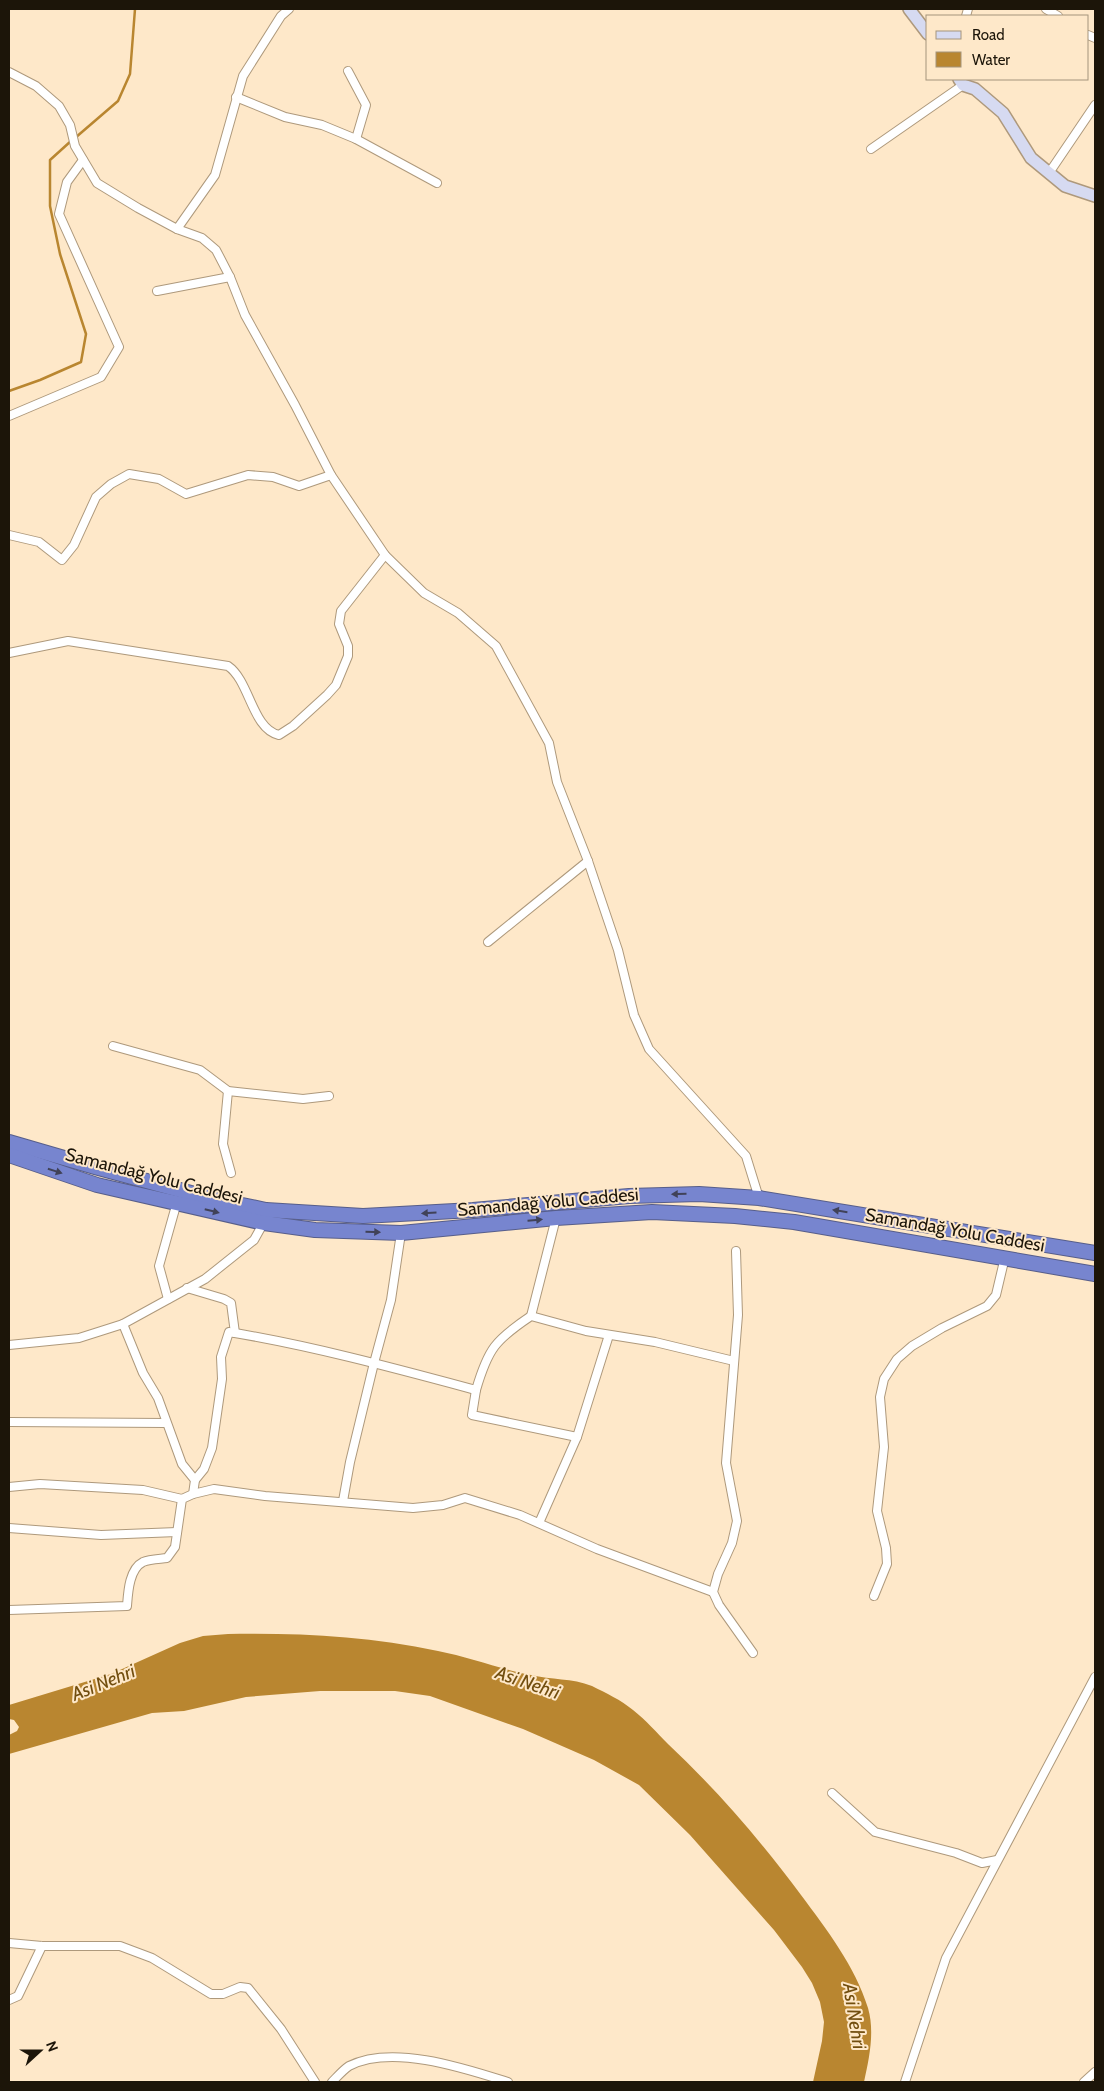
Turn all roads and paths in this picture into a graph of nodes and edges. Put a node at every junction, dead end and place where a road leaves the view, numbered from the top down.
1 (289, 9) edge
2 (909, 9) edge
3 (926, 31) edge
4 (348, 71) dead end
5 (9, 72) edge
6 (961, 82) edge
7 (236, 97) junction
8 (1095, 105) edge
9 (356, 138) junction
10 (871, 149) dead end
11 (82, 160) junction
12 (1049, 173) junction
13 (437, 183) dead end
14 (1095, 196) edge
15 (177, 229) junction
16 (230, 277) junction
17 (157, 292) dead end
18 (9, 416) edge
19 (330, 476) junction
20 (9, 535) edge
21 (385, 555) junction
22 (9, 653) edge
23 (588, 862) junction
24 (488, 942) dead end
25 (113, 1046) dead end
26 (228, 1091) junction
27 (330, 1096) dead end
28 (9, 1142) edge
29 (9, 1156) edge
30 (231, 1173) dead end
31 (760, 1198) junction
32 (177, 1202) junction
33 (265, 1217) junction
34 (556, 1218) junction
35 (401, 1233) junction
36 (736, 1251) dead end
37 (1095, 1253) edge
38 (1005, 1257) junction
39 (1095, 1274) edge
40 (187, 1288) junction
41 (168, 1299) junction
42 (531, 1316) junction
43 (123, 1324) junction
44 (235, 1333) junction
45 (610, 1335) junction
46 (9, 1345) edge
47 (734, 1361) junction
48 (374, 1363) junction
49 (476, 1390) junction
50 (9, 1422) edge
51 (166, 1423) junction
52 (577, 1437) junction
53 (195, 1480) junction
54 (9, 1487) edge
55 (193, 1494) junction
56 (182, 1499) junction
57 (343, 1502) junction
58 (539, 1524) junction
59 (9, 1528) edge
60 (177, 1532) junction
61 (713, 1592) junction
62 (874, 1596) dead end
63 (9, 1610) edge
64 (753, 1653) dead end
65 (1095, 1677) edge
66 (832, 1793) dead end
67 (997, 1860) junction
68 (9, 1943) edge
69 (42, 1946) junction
70 (9, 2000) edge
71 (1095, 2072) edge
72 (315, 2082) edge
73 (332, 2082) edge
74 (508, 2082) edge
75 (906, 2082) edge
76 (1084, 2082) edge

1 - 7 street
2 - 3 street
4 - 9 street
5 - 11 street
6 - 10 street
6 - 12 street
7 - 9 street
7 - 15 street
8 - 12 street
9 - 13 street
11 - 15 street
11 - 18 street
12 - 14 street
15 - 16 street
16 - 17 street
16 - 19 street
19 - 20 street
19 - 21 street
21 - 22 street
21 - 23 street
23 - 24 street
23 - 31 street
25 - 26 street
26 - 27 street
26 - 30 street
28 - 33 highway, Samandağ Yolu Caddesi
29 -> 32 highway, Samandağ Yolu Caddesi
31 -> 33 highway, Samandağ Yolu Caddesi
37 -> 31 highway, Samandağ Yolu Caddesi
32 -> 33 highway, Samandağ Yolu Caddesi
32 - 41 street
33 -> 35 highway, Samandağ Yolu Caddesi
33 - 40 street
35 -> 34 highway, Samandağ Yolu Caddesi
34 - 38 highway, Samandağ Yolu Caddesi
34 - 42 street
35 - 48 street
36 - 47 street
38 - 39 highway, Samandağ Yolu Caddesi
38 - 62 street
40 - 41 street
40 - 44 street
41 - 43 street
42 - 45 street
42 - 49 street
43 - 46 street
43 - 51 street
44 - 48 street
44 - 53 street
45 - 47 street
45 - 52 street
47 - 61 street
48 - 49 street
48 - 57 street
49 - 52 street
50 - 51 street
51 - 53 street
52 - 58 street
53 - 55 street
54 - 56 street
55 - 56 street
55 - 57 street
56 - 60 street
57 - 58 street
58 - 61 street
59 - 60 street
60 - 63 street
61 - 64 street
65 - 67 street
66 - 67 street
67 - 75 street
68 - 69 street
69 - 70 street
69 - 72 street
71 - 76 street
73 - 74 street

